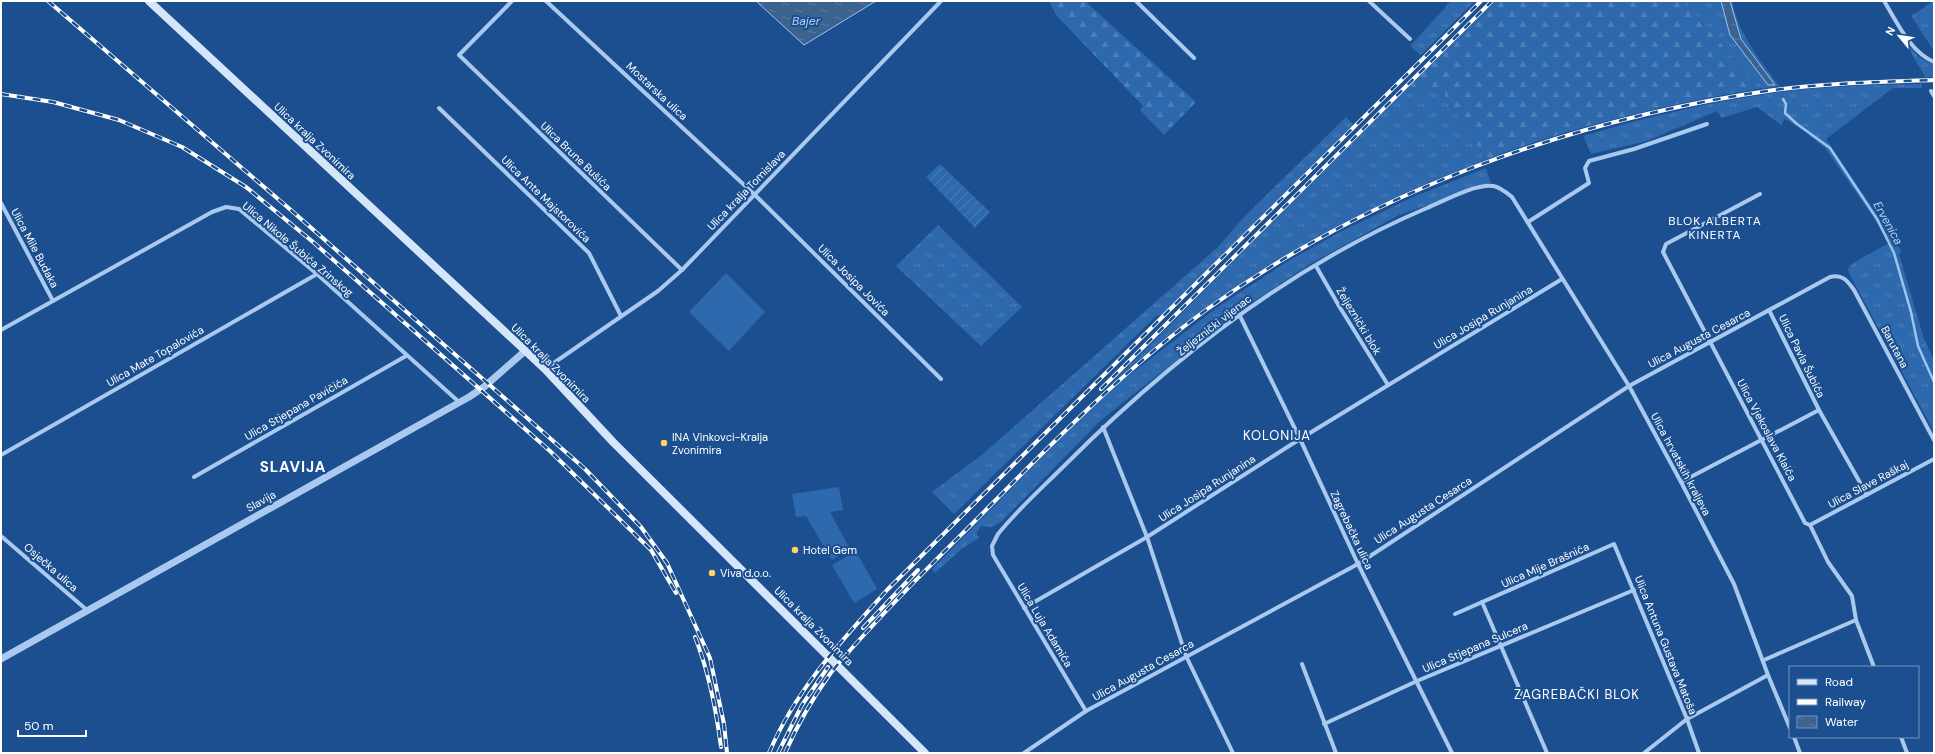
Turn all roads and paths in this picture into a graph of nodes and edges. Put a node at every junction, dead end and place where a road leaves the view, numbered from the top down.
1 (149, 1) edge
2 (512, 1) edge
3 (546, 1) edge
4 (941, 1) edge
5 (1136, 1) edge
6 (1369, 1) edge
7 (1884, 1) edge
8 (1410, 39) dead end
9 (1194, 58) dead end
10 (1934, 62) edge
11 (1931, 91) dead end
12 (1934, 96) edge
13 (439, 108) dead end
14 (1707, 124) dead end
15 (1494, 186) joint
16 (1760, 194) dead end
17 (755, 195) junction
18 (1, 203) edge
19 (1528, 222) junction
20 (1316, 266) junction
21 (682, 270) junction
22 (317, 274) junction
23 (1830, 277) joint
24 (1562, 279) junction
25 (53, 301) junction
26 (1769, 310) junction
27 (1239, 314) junction
28 (621, 316) junction
29 (1, 330) edge
30 (1710, 341) junction
31 (525, 351) junction
32 (406, 356) junction
33 (545, 369) junction
34 (941, 379) dead end
35 (1388, 385) junction
36 (1629, 386) junction
37 (459, 402) junction
38 (1819, 410) junction
39 (1103, 427) junction
40 (1300, 439) junction
41 (1761, 439) junction
42 (1934, 440) edge
43 (1, 455) edge
44 (1934, 459) edge
45 (194, 477) dead end
46 (1681, 482) junction
47 (1867, 495) junction
48 (1810, 525) junction
49 (1, 536) edge
50 (1147, 537) junction
51 (1614, 544) joint
52 (992, 546) joint
53 (1358, 564) junction
54 (1634, 590) junction
55 (1482, 602) junction
56 (1024, 608) junction
57 (88, 611) junction
58 (1455, 614) dead end
59 (1856, 620) junction
60 (1501, 646) junction
61 (1186, 656) junction
62 (1, 659) edge
63 (1764, 660) junction
64 (1302, 664) dead end
65 (1874, 666) edge
66 (1768, 675) junction
67 (1417, 681) junction
68 (1086, 711) junction
69 (1687, 720) junction
70 (1324, 724) junction
71 (1789, 726) edge
72 (1794, 738) edge
73 (1901, 738) edge
74 (925, 753) edge
75 (1024, 753) edge
76 (1233, 753) edge
77 (1336, 753) edge
78 (1452, 753) edge
79 (1547, 753) edge
80 (1644, 753) edge
81 (1699, 753) edge
82 (1800, 753) edge
83 (1906, 753) edge

1 - 31 main road, Ulica kralja Zvonimira
2 - 21 street, Ulica Brune Bušića
3 - 17 street, Mostarska ulica
4 - 17 street, Ulica kralja Tomislava
5 - 9 street
6 - 8 street
7 - 10 street
11 - 12 street
13 - 28 street, Ulica Ante Majstorovića
14 - 19 street
15 - 19 street, Ulica hrvatskih kraljeva
15 - 20 street, Željeznički vijenac
16 - 30 street
17 - 21 street, Ulica kralja Tomislava
17 - 34 street, Ulica Josipa Jovića
18 - 25 street, Ulica Mile Budaka
19 - 24 street, Ulica hrvatskih kraljeva
20 - 27 street, Željeznički vijenac
20 - 35 street, Željeznički blok
21 - 28 street, Ulica kralja Tomislava
22 - 25 street, Ulica Nikole Šubića Zrinskog
22 - 32 street, Ulica Nikole Šubića Zrinskog
22 - 43 street, Ulica Mate Topalovića
23 - 26 street, Ulica Augusta Cesarca
23 - 42 street, Barutana
24 - 35 street, Ulica Josipa Runjanina
24 - 36 street, Ulica hrvatskih kraljeva
25 - 29 street, Ulica Nikole Šubića Zrinskog
26 - 30 street, Ulica Augusta Cesarca
26 - 38 street, Ulica Pavla Šubića
27 - 39 street, Željeznički vijenac
27 - 40 street, Zagrebačka ulica
28 - 33 street, Ulica kralja Tomislava
30 - 36 street, Ulica Augusta Cesarca
30 - 41 street, Ulica Vjekoslava Klaića
31 - 33 main road, Ulica kralja Zvonimira
31 - 37 street, Slavija
32 - 37 street, Ulica Nikole Šubića Zrinskog
32 - 45 street, Ulica Stjepana Pavičića
33 - 74 main road, Ulica kralja Zvonimira
35 - 40 street, Ulica Josipa Runjanina
36 - 46 street, Ulica hrvatskih kraljeva
36 - 53 street, Ulica Augusta Cesarca
37 - 57 street, Slavija
38 - 41 street, Ulica Pavla Šubića
38 - 47 street, Ulica Pavla Šubića
39 - 50 street
39 - 52 street, Željeznički vijenac
40 - 50 street, Ulica Josipa Runjanina
40 - 53 street, Zagrebačka ulica
41 - 46 street, Ulica Pavla Šubića
41 - 48 street, Ulica Vjekoslava Klaića
44 - 47 street, Ulica Slave Raškaj
46 - 63 street, Ulica hrvatskih kraljeva
47 - 48 street, Ulica Slave Raškaj
48 - 59 street, Ulica Vjekoslava Klaića
49 - 57 street, Osječka ulica
50 - 56 street, Ulica Josipa Runjanina
50 - 61 street
51 - 54 street, Ulica Antuna Gustava Matoša
51 - 55 street, Ulica Mije Brašnića
52 - 56 street, Ulica Luja Adamića
53 - 61 street, Ulica Augusta Cesarca
53 - 67 street, Zagrebačka ulica
54 - 60 street, Ulica Stjepana Sulcera
54 - 69 street, Ulica Antuna Gustava Matoša
55 - 58 street, Ulica Mije Brašnića
55 - 60 street
56 - 68 street, Ulica Luja Adamića
57 - 62 street, Slavija
59 - 63 street
59 - 65 street, Ulica Vjekoslava Klaića
60 - 67 street, Ulica Stjepana Sulcera
60 - 79 street
61 - 68 street, Ulica Augusta Cesarca
61 - 76 street
63 - 66 street, Ulica hrvatskih kraljeva
64 - 70 street
66 - 69 street
66 - 71 street, Ulica hrvatskih kraljeva
67 - 70 street, Ulica Stjepana Sulcera
67 - 78 street, Zagrebačka ulica
68 - 75 street, Ulica Augusta Cesarca
69 - 80 street
69 - 81 street, Ulica Antuna Gustava Matoša
70 - 77 street
72 - 82 street
73 - 83 street

